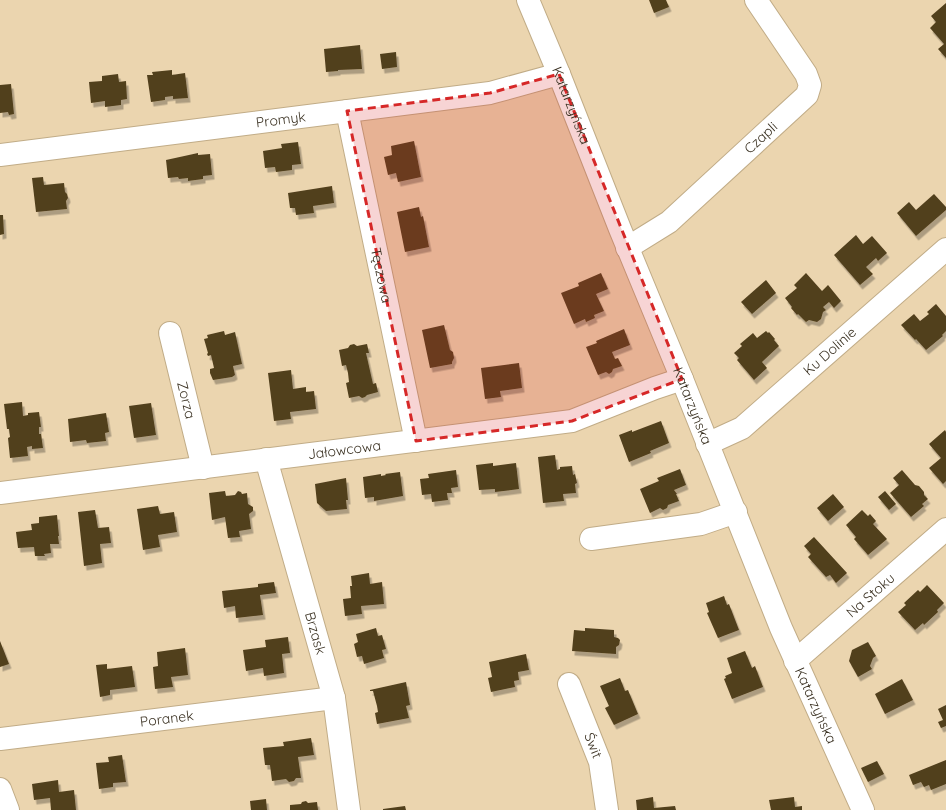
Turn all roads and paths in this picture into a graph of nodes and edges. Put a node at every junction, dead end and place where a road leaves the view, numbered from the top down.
1 (528, 0) edge
2 (756, 0) edge
3 (559, 74) junction
4 (347, 111) junction
5 (0, 155) edge
6 (627, 248) junction
7 (946, 249) edge
8 (170, 333) dead end
9 (682, 379) junction
10 (416, 441) junction
11 (707, 444) junction
12 (266, 460) junction
13 (203, 468) junction
14 (0, 493) edge
15 (736, 512) junction
16 (946, 529) edge
17 (591, 539) dead end
18 (795, 661) junction
19 (569, 684) dead end
20 (334, 698) junction
21 (0, 739) edge
22 (0, 789) edge
23 (8, 810) edge
24 (349, 810) edge
25 (607, 810) edge
26 (863, 810) edge

1 - 3 street, Katarzyńska
2 - 6 street, Czapli
3 - 4 street, Promyk
3 - 6 street, Katarzyńska
4 - 5 street, Promyk
4 - 10 street, Tęczowa
6 - 9 street, Katarzyńska
7 - 11 street, Ku Dolinie
8 - 13 street, Zorza
9 - 10 street, Jałowcowa
9 - 11 street, Katarzyńska
10 - 12 street, Jałowcowa
11 - 15 street, Katarzyńska
12 - 13 street, Jałowcowa
12 - 20 street, Brzask
13 - 14 street, Jałowcowa
15 - 17 street
15 - 18 street, Katarzyńska
16 - 18 street, Na Stoku
18 - 26 street, Katarzyńska
19 - 25 street, Świt
20 - 21 street, Poranek
20 - 24 street, Brzask
22 - 23 street

